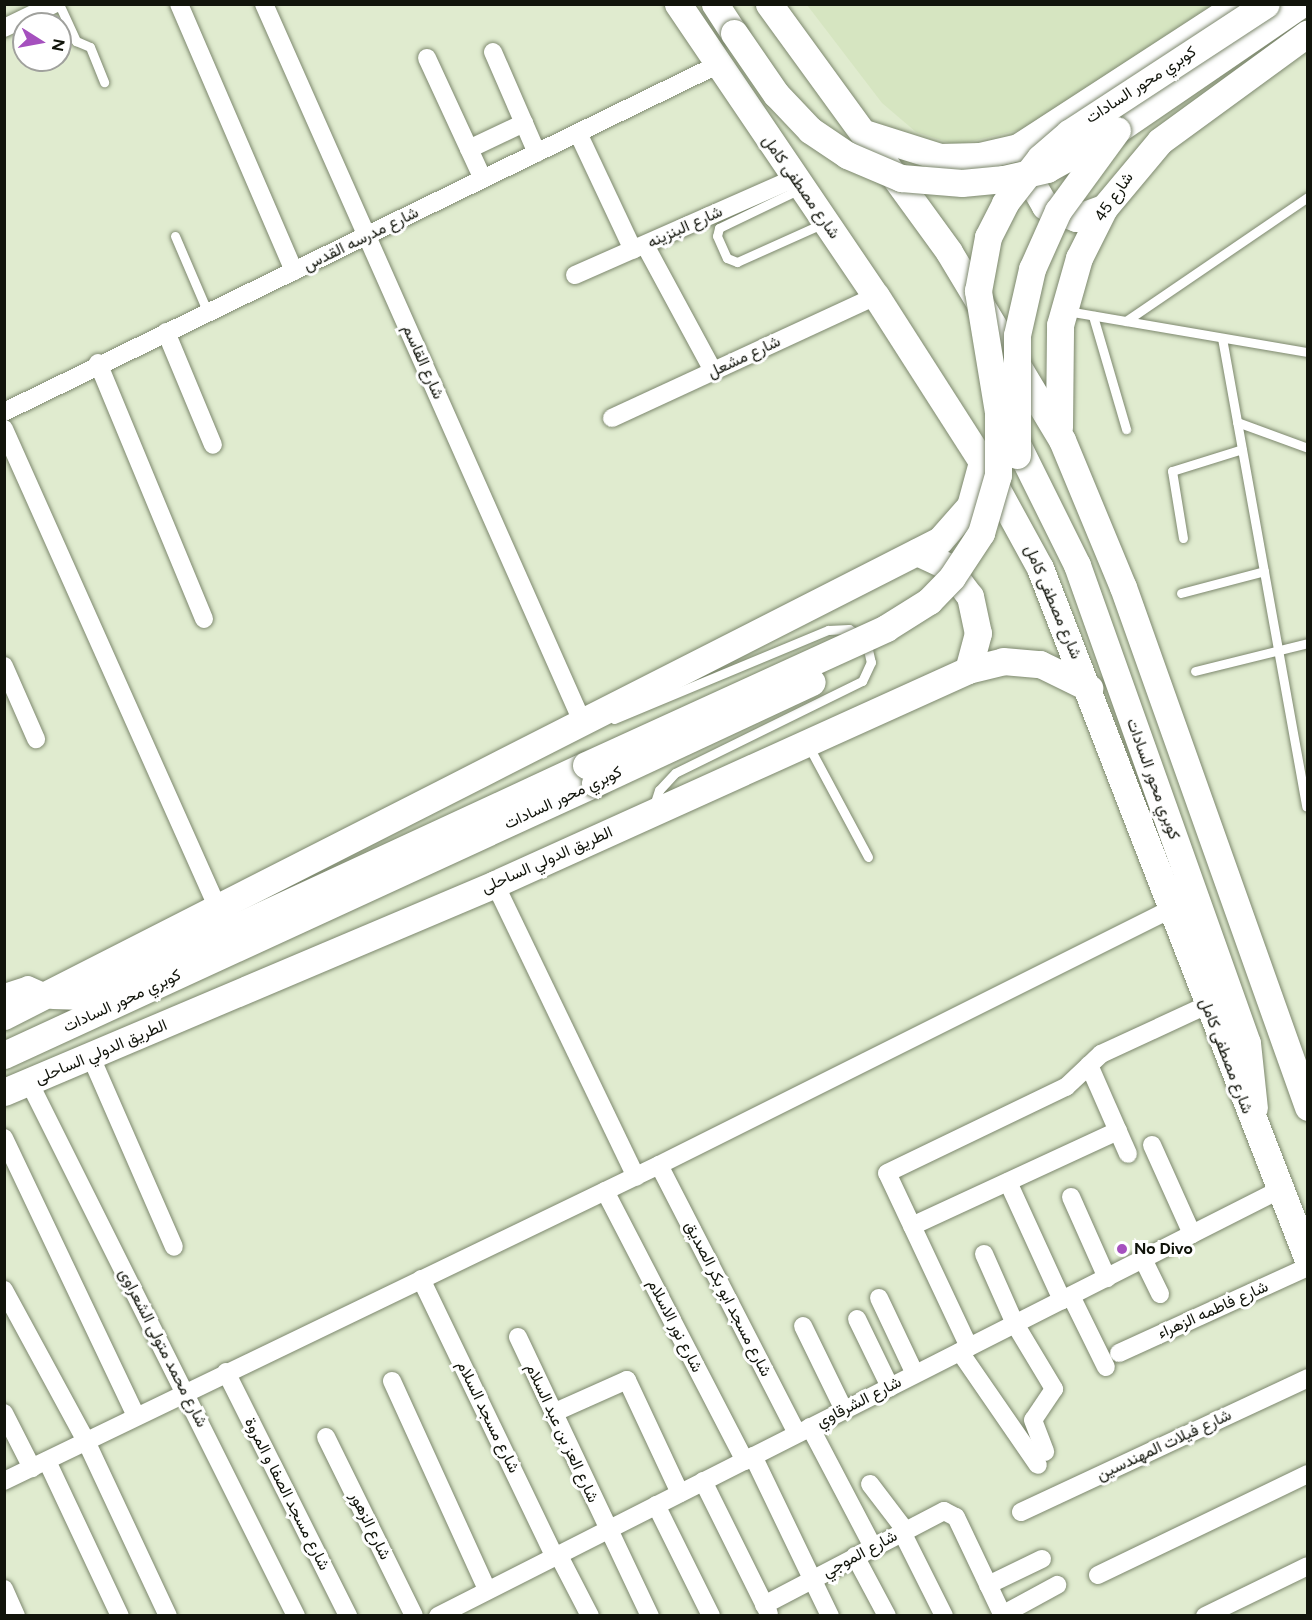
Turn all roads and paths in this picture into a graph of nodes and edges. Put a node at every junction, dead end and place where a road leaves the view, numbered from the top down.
1 (54, 4) edge
2 (59, 4) edge
3 (179, 4) edge
4 (264, 4) edge
5 (678, 4) edge
6 (715, 4) edge
7 (769, 4) edge
8 (1238, 4) edge
9 (1266, 4) edge
10 (1301, 4) edge
11 (4, 28) edge
12 (1308, 33) edge
13 (493, 52) dead end
14 (427, 58) dead end
15 (717, 65) junction
16 (104, 82) dead end
17 (524, 123) junction
18 (1117, 130) junction
19 (865, 132) junction
20 (578, 133) junction
21 (1032, 140) junction
22 (469, 149) junction
23 (537, 153) junction
24 (483, 179) junction
25 (799, 183) junction
26 (1308, 197) edge
27 (1104, 208) junction
28 (826, 223) junction
29 (176, 236) dead end
30 (367, 236) junction
31 (639, 247) junction
32 (294, 271) junction
33 (575, 275) dead end
34 (876, 296) junction
35 (1063, 311) junction
36 (208, 313) junction
37 (1093, 316) junction
38 (1126, 321) junction
39 (166, 332) junction
40 (1222, 338) junction
41 (1308, 352) edge
42 (98, 363) junction
43 (713, 371) junction
44 (4, 412) edge
45 (998, 412) junction
46 (612, 418) dead end
47 (1237, 422) junction
48 (4, 429) edge
49 (1126, 429) dead end
50 (1062, 440) junction
51 (213, 445) dead end
52 (1308, 448) edge
53 (1242, 449) junction
54 (982, 462) junction
55 (1183, 538) dead end
56 (917, 552) junction
57 (1264, 572) junction
58 (1181, 593) dead end
59 (204, 619) dead end
60 (1308, 643) edge
61 (794, 645) junction
62 (1278, 650) junction
63 (4, 666) edge
64 (968, 670) junction
65 (1195, 671) dead end
66 (725, 674) junction
67 (1089, 688) junction
68 (674, 695) junction
69 (822, 702) junction
70 (581, 719) junction
71 (754, 734) junction
72 (36, 739) dead end
73 (807, 742) junction
74 (702, 760) junction
75 (591, 774) junction
76 (1306, 807) dead end
77 (652, 813) junction
78 (868, 857) dead end
79 (495, 884) junction
80 (216, 904) junction
81 (1171, 909) junction
82 (4, 993) edge
83 (48, 994) junction
84 (1207, 1005) junction
85 (4, 1016) edge
86 (4, 1055) edge
87 (91, 1057) junction
88 (1089, 1065) junction
89 (17, 1087) edge
90 (1308, 1107) edge
91 (1253, 1127) junction
92 (1118, 1131) junction
93 (4, 1138) edge
94 (1152, 1145) dead end
95 (1128, 1154) dead end
96 (659, 1165) junction
97 (636, 1176) junction
98 (1008, 1182) junction
99 (1281, 1190) junction
100 (605, 1191) junction
101 (1071, 1197) dead end
102 (912, 1226) junction
103 (1192, 1234) junction
104 (174, 1246) dead end
105 (984, 1254) dead end
106 (1143, 1259) junction
107 (1308, 1260) edge
108 (1308, 1268) edge
109 (1107, 1278) junction
110 (421, 1279) junction
111 (4, 1290) edge
112 (1160, 1294) dead end
113 (879, 1298) dead end
114 (1067, 1298) junction
115 (857, 1319) dead end
116 (1015, 1324) junction
117 (803, 1326) dead end
118 (518, 1337) dead end
119 (965, 1349) junction
120 (1119, 1353) dead end
121 (1106, 1367) dead end
122 (226, 1372) junction
123 (915, 1374) junction
124 (1308, 1378) edge
125 (392, 1381) dead end
126 (890, 1387) junction
127 (185, 1392) junction
128 (844, 1410) junction
129 (4, 1413) edge
130 (553, 1413) junction
131 (136, 1416) junction
132 (804, 1430) junction
133 (326, 1437) dead end
134 (86, 1441) junction
135 (749, 1458) junction
136 (39, 1464) junction
137 (1308, 1474) edge
138 (4, 1481) edge
139 (703, 1481) junction
140 (870, 1484) dead end
141 (680, 1493) junction
142 (656, 1505) junction
143 (1021, 1512) dead end
144 (606, 1530) junction
145 (904, 1531) junction
146 (873, 1547) junction
147 (556, 1554) junction
148 (855, 1556) junction
149 (1042, 1558) dead end
150 (1308, 1566) edge
151 (1098, 1575) dead end
152 (812, 1579) junction
153 (988, 1585) junction
154 (1057, 1585) dead end
155 (4, 1589) edge
156 (487, 1589) junction
157 (767, 1610) edge
158 (1003, 1615) edge
159 (16, 1616) edge
160 (120, 1616) edge
161 (168, 1616) edge
162 (296, 1616) edge
163 (348, 1616) edge
164 (414, 1616) edge
165 (438, 1616) edge
166 (590, 1616) edge
167 (650, 1616) edge
168 (711, 1616) edge
169 (830, 1616) edge
170 (887, 1616) edge
171 (944, 1616) edge
172 (1205, 1616) edge

1 - 11 street
2 - 16 lane
3 - 32 street
4 - 30 street, شارع القاسم
5 - 15 main road, شارع مصطفى كامل
6 - 18 main road, كوبري محور السادات, bridge
7 - 19 main road
8 - 21 main road
9 - 45 main road, كوبري محور السادات, bridge
10 - 18 main road, كوبري محور السادات
12 - 27 main road, شارع 45
13 - 17 street
14 - 22 street
15 - 20 street, شارع مدرسه القدس
15 - 25 main road, شارع مصطفى كامل
17 - 22 street
17 - 23 street
18 - 75 main road, كوبري محور السادات, bridge
19 - 21 main road
19 - 50 main road
20 - 23 street, شارع مدرسه القدس
20 - 31 street
21 - 27 main road
22 - 24 street
23 - 24 street, شارع مدرسه القدس
24 - 30 street, شارع مدرسه القدس
25 - 28 main road, شارع مصطفى كامل
25 - 28 lane
25 - 31 street, شارع البنزينه
26 - 38 lane
27 - 35 main road, شارع 45
28 - 34 main road, شارع مصطفى كامل
29 - 36 lane
30 - 32 street, شارع مدرسه القدس
30 - 70 street, شارع القاسم
31 - 33 street, شارع البنزينه
31 - 43 street
32 - 36 street, شارع مدرسه القدس
34 - 43 street, شارع مشعل
34 - 54 main road, شارع مصطفى كامل
35 - 37 lane
35 - 50 main road, شارع 45
36 - 39 street, شارع مدرسه القدس
37 - 38 lane
37 - 49 lane
38 - 40 lane
39 - 42 street, شارع مدرسه القدس
39 - 51 street
40 - 41 lane
40 - 47 lane
42 - 44 street, شارع مدرسه القدس
42 - 59 street
43 - 46 street, شارع مشعل
45 - 75 main road, كوبري محور السادات, bridge
45 - 91 main road, كوبري محور السادات, bridge
47 - 52 lane
47 - 53 lane
48 - 80 street
50 - 90 main road
53 - 55 lane
53 - 57 lane
54 - 56 main road
54 - 67 main road, شارع مصطفى كامل
56 - 64 main road
56 - 70 main road
57 - 58 lane
57 - 62 lane
60 - 62 lane
61 - 66 lane
61 - 69 lane
61 - 69 lane
62 - 65 lane
62 - 76 lane
63 - 72 street
64 - 67 main road, الطريق الدولي الساحلى
64 - 73 main road, الطريق الدولي الساحلى
66 - 68 lane
66 - 71 lane
67 - 81 main road, شارع مصطفى كامل
68 - 70 lane
68 - 74 lane
69 - 71 lane
70 - 80 main road
71 - 74 lane
73 - 77 main road, الطريق الدولي الساحلى
73 - 78 lane
74 - 77 lane
75 - 83 main road, كوبري محور السادات
75 - 86 main road, كوبري محور السادات
77 - 79 main road, الطريق الدولي الساحلى
79 - 87 main road, الطريق الدولي الساحلى
79 - 97 street
80 - 83 main road
81 - 84 main road, شارع مصطفى كامل
81 - 96 street
82 - 83 street
83 - 85 main road
84 - 88 street
84 - 91 main road, شارع مصطفى كامل
87 - 89 main road, الطريق الدولي الساحلى
87 - 104 street
88 - 92 street
88 - 102 street
89 - 127 street, شارع محمد متولى الشعراوى
91 - 99 main road, شارع مصطفى كامل
92 - 95 street
92 - 98 street
93 - 131 street
94 - 103 street
96 - 97 street
96 - 132 street, شارع مسجد ابو بكر الصديق
97 - 100 street
98 - 102 street
98 - 114 street
99 - 103 street, شارع الشرقاوي
99 - 107 main road, شارع مصطفى كامل
100 - 110 street
100 - 135 street, شارع نور الاسلام
101 - 109 street
102 - 119 street
103 - 106 street, شارع الشرقاوي
105 - 116 street
106 - 109 street, شارع الشرقاوي
106 - 112 street
108 - 120 street, شارع فاطمه الزهراء
109 - 114 street, شارع الشرقاوي
110 - 122 street
110 - 147 street, شارع مسجد السلام
111 - 134 street
113 - 123 street
114 - 116 street, شارع الشرقاوي
114 - 121 street
115 - 126 street
116 - 119 street, شارع الشرقاوي
116 - 119 street
117 - 128 street
118 - 130 street, شارع العز بن عبد السلام
119 - 123 street, شارع الشرقاوي
122 - 127 street
122 - 163 street, شارع مسجد الصفا و المروة
123 - 126 street, شارع الشرقاوي
124 - 143 street, شارع فيلات المهندسين
125 - 156 street
126 - 128 street, شارع الشرقاوي
127 - 131 street
127 - 162 street, شارع محمد متولى الشعراوى
128 - 132 street, شارع الشرقاوي
129 - 136 street
130 - 141 street
130 - 144 street, شارع العز بن عبد السلام
131 - 134 street
132 - 135 street, شارع الشرقاوي
132 - 146 street, شارع مسجد ابو بكر الصديق
133 - 164 street, شارع الزهور
134 - 136 street
134 - 161 street
135 - 139 street, شارع الشرقاوي
135 - 152 street, شارع نور الاسلام
136 - 138 street
136 - 160 street
137 - 151 street
139 - 141 street, شارع الشرقاوي
139 - 157 street
140 - 145 street
141 - 142 street, شارع الشرقاوي
142 - 144 street, شارع الشرقاوي
142 - 168 street
144 - 147 street, شارع الشرقاوي
144 - 167 street, شارع العز بن عبد السلام
145 - 146 street, شارع الموجي
145 - 153 street, شارع الموجي
145 - 171 street
146 - 148 street, شارع الموجي
147 - 156 street, شارع الشرقاوي
147 - 166 street, شارع مسجد السلام
148 - 152 street, شارع الموجي
148 - 170 street
149 - 153 street
150 - 172 street
152 - 157 street, شارع الموجي
152 - 169 street, شارع نور الاسلام
153 - 158 street
154 - 158 street
155 - 159 street
156 - 165 street, شارع الشرقاوي

